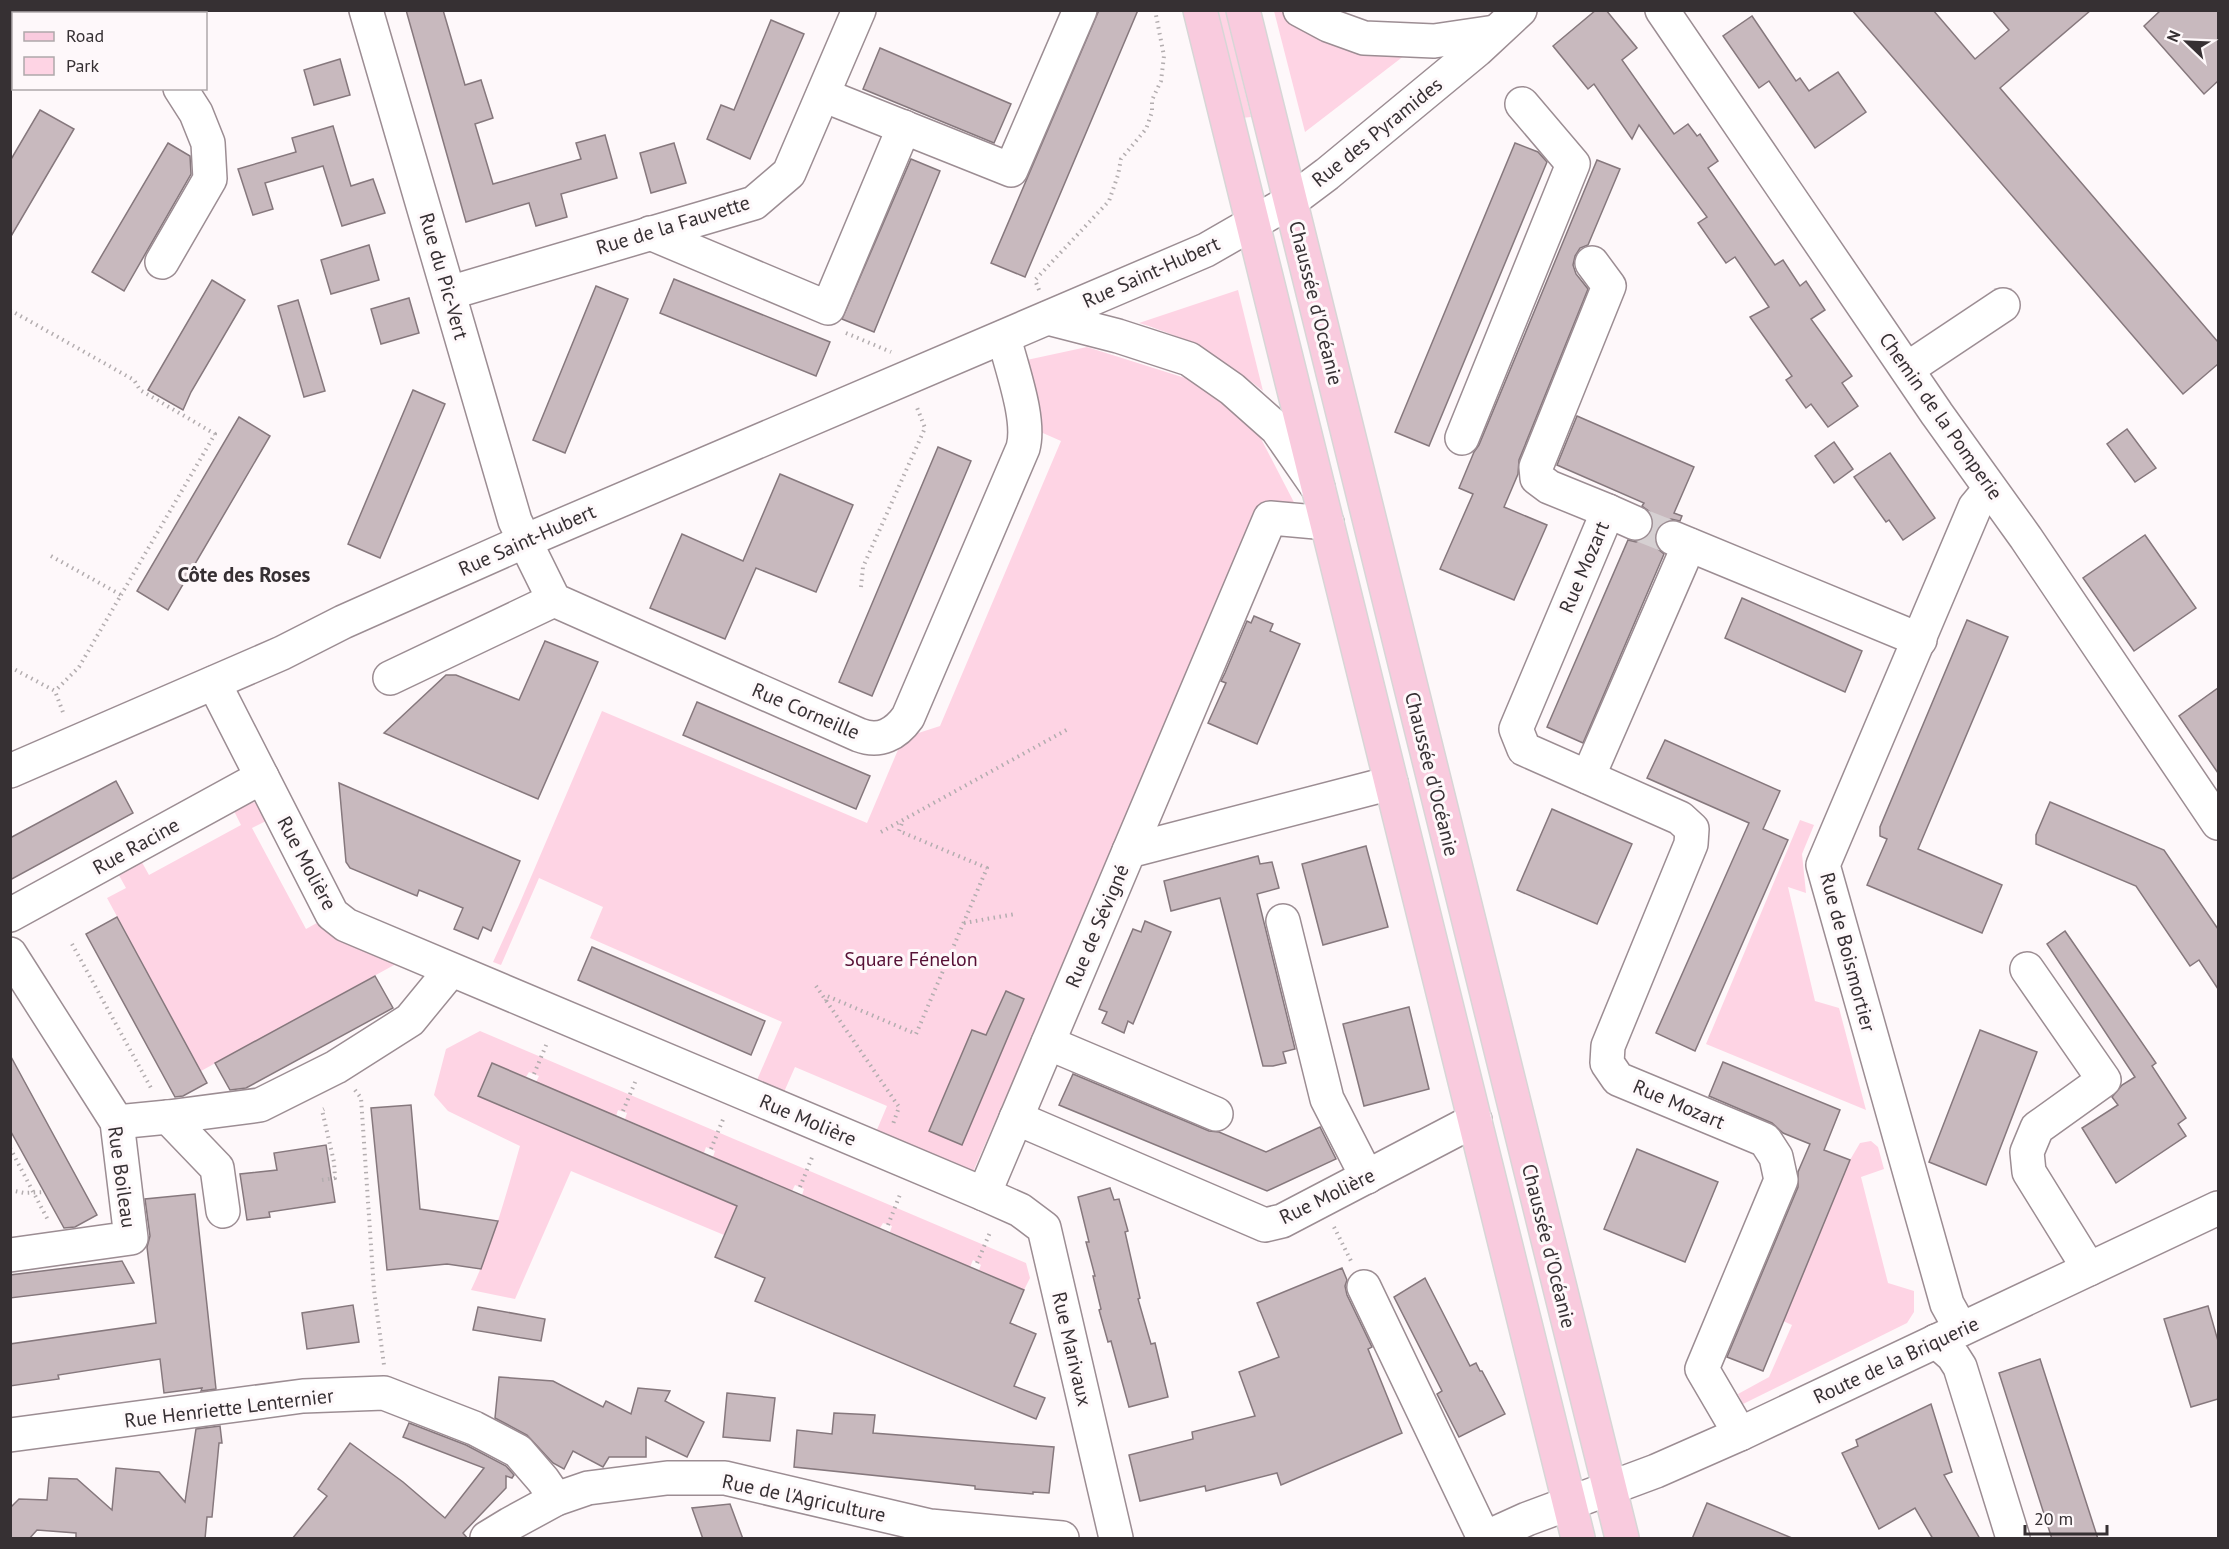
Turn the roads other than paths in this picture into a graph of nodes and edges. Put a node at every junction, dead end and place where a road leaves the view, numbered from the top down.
1 (366, 10) edge
2 (859, 10) edge
3 (1080, 10) edge
4 (1200, 10) edge
5 (1243, 10) edge
6 (1300, 10) edge
7 (1520, 10) edge
8 (1662, 10) edge
9 (1495, 32) junction
10 (181, 90) edge
11 (823, 94) junction
12 (1522, 104) dead end
13 (904, 127) junction
14 (1291, 201) junction
15 (1253, 223) junction
16 (650, 233) junction
17 (162, 262) dead end
18 (1592, 263) dead end
19 (449, 293) junction
20 (2004, 305) dead end
21 (1045, 307) junction
22 (1004, 337) junction
23 (1907, 369) junction
24 (1462, 438) dead end
25 (1990, 489) junction
26 (1319, 490) junction
27 (1327, 523) junction
28 (525, 541) junction
29 (554, 600) junction
30 (1920, 640) junction
31 (390, 678) dead end
32 (214, 683) junction
33 (10, 771) edge
34 (262, 777) junction
35 (1588, 777) junction
36 (1391, 783) junction
37 (2218, 823) edge
38 (1129, 851) junction
39 (10, 915) edge
40 (1283, 921) dead end
41 (10, 954) edge
42 (2027, 969) dead end
43 (451, 970) junction
44 (1048, 1043) junction
45 (1216, 1114) dead end
46 (168, 1117) junction
47 (1016, 1118) junction
48 (1475, 1120) junction
49 (117, 1122) junction
50 (1367, 1177) junction
51 (989, 1208) junction
52 (2218, 1208) edge
53 (223, 1211) dead end
54 (10, 1255) edge
55 (2089, 1269) junction
56 (1364, 1287) road end
57 (1948, 1335) junction
58 (1740, 1434) junction
59 (10, 1436) edge
60 (1610, 1489) junction
61 (556, 1499) junction
62 (1570, 1504) junction
63 (487, 1539) edge
64 (1062, 1539) edge
65 (1116, 1539) edge
66 (1484, 1539) edge
67 (1578, 1539) edge
68 (1622, 1539) edge
69 (2013, 1539) edge

1 - 19 street, Rue du Pic-Vert
2 - 11 street, Rue de la Fauvette
3 - 13 street
4 - 15 main road, Chaussée d'Océanie
5 - 14 main road, Chaussée d'Océanie
6 - 9 street
7 - 9 street, Rue des Pyramides
8 - 23 street, Chemin de la Pomperie
9 - 14 street, Rue des Pyramides
10 - 17 street
11 - 13 street
11 - 16 street, Rue de la Fauvette
12 - 24 street
13 - 16 street
14 - 15 street, Rue des Pyramides
14 - 60 main road, Chaussée d'Océanie
15 - 21 street, Rue Saint-Hubert
15 - 26 main road, Chaussée d'Océanie
16 - 19 street, Rue de la Fauvette
18 - 35 street, Rue Mozart
19 - 28 street, Rue du Pic-Vert
20 - 23 street
21 - 22 street, Rue Saint-Hubert
21 - 26 street, Rue Saint-Hubert
22 - 28 street, Rue Saint-Hubert
22 - 29 street, Rue Corneille
23 - 25 street, Chemin de la Pomperie
25 - 30 street, Rue de Boismortier
25 - 37 street, Chemin de la Pomperie
26 - 27 main road, Chaussée d'Océanie
27 - 36 main road, Chaussée d'Océanie
27 - 38 street
28 - 29 street
28 - 32 street, Rue Saint-Hubert
29 - 31 street
30 - 35 street
30 - 57 street, Rue de Boismortier
32 - 33 street, Rue Saint-Hubert
32 - 34 street, Rue Molière
34 - 39 street, Rue Racine
34 - 43 street, Rue Molière
35 - 58 street, Rue Mozart
36 - 38 street, Rue de Sévigné
36 - 48 main road, Chaussée d'Océanie
38 - 44 street, Rue de Sévigné
40 - 50 street
41 - 49 street, Rue Boileau
42 - 55 street
43 - 46 street
43 - 51 street, Rue Molière
44 - 45 street
44 - 47 street, Rue de Sévigné
46 - 49 street
46 - 53 street
47 - 50 street, Rue Molière
47 - 51 street
48 - 50 street, Rue Molière
48 - 62 main road, Chaussée d'Océanie
49 - 54 street, Rue Boileau
51 - 65 street, Rue Marivaux
52 - 55 street, Route de la Briquerie
55 - 57 street, Route de la Briquerie
56 - 66 street
57 - 58 street, Route de la Briquerie
57 - 69 street, Rue de Boismortier
58 - 60 street, Route de la Briquerie
59 - 61 street, Rue Henriette Lenternier
60 - 62 street, Route de la Briquerie
60 - 68 main road, Chaussée d'Océanie
61 - 63 street, Rue de l'Agriculture
61 - 64 street, Rue de l'Agriculture
62 - 66 street, Route de la Briquerie
62 - 67 main road, Chaussée d'Océanie

